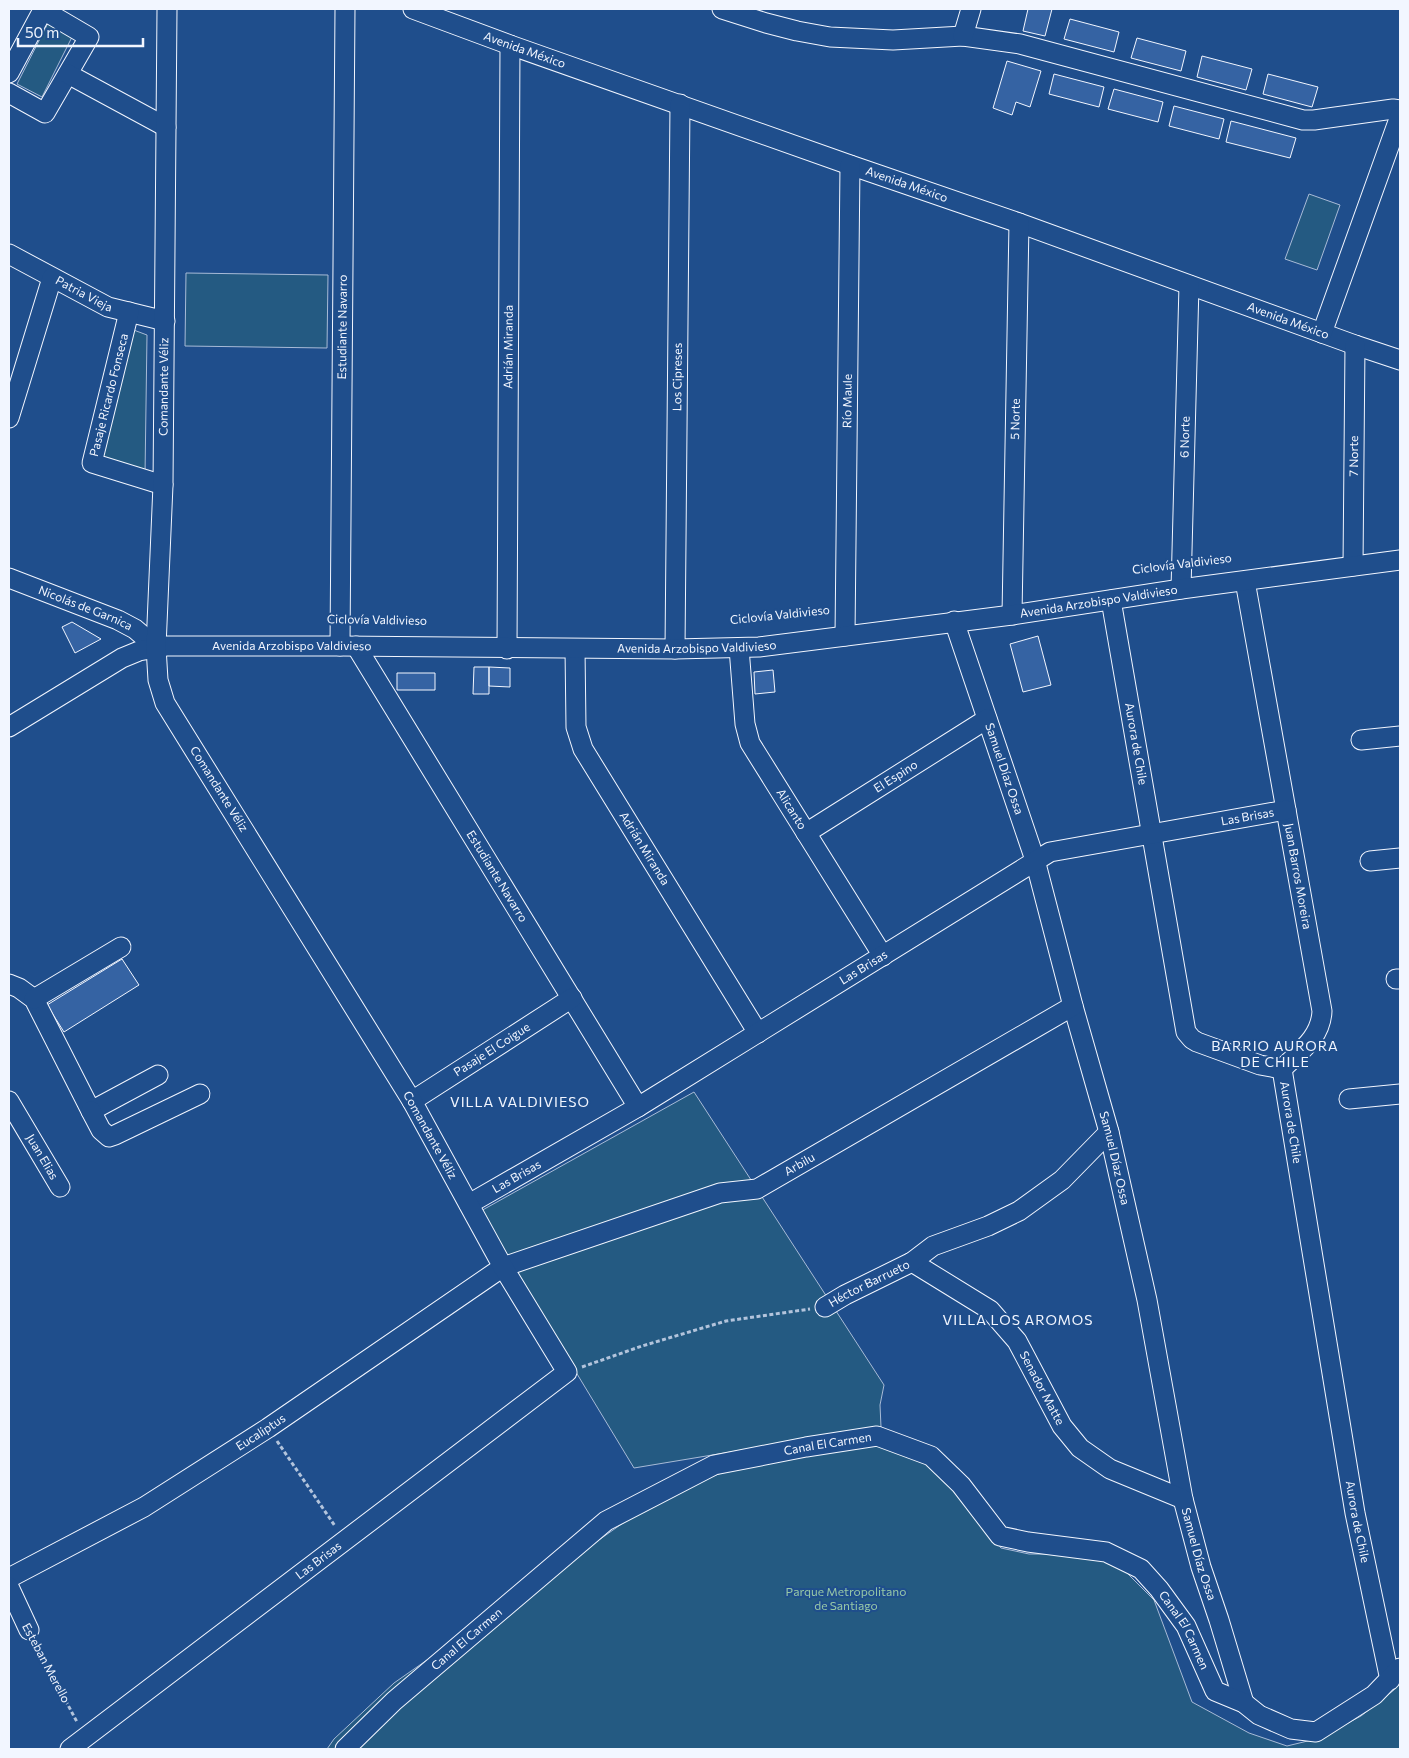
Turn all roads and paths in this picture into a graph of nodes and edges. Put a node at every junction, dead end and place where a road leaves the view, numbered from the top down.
1 (167, 9) edge
2 (345, 9) edge
3 (413, 9) edge
4 (722, 9) edge
5 (971, 9) edge
6 (773, 16) edge
7 (963, 36) junction
8 (510, 45) junction
9 (9, 72) edge
10 (68, 74) junction
11 (9, 93) edge
12 (680, 104) junction
13 (1400, 110) edge
14 (1400, 116) edge
15 (166, 127) junction
16 (850, 165) junction
17 (1019, 222) junction
18 (9, 254) edge
19 (52, 278) junction
20 (1189, 285) junction
21 (129, 312) junction
22 (165, 321) junction
23 (1322, 333) junction
24 (1355, 345) junction
25 (1400, 360) edge
26 (9, 418) edge
27 (163, 485) junction
28 (1400, 560) edge
29 (1353, 566) junction
30 (9, 578) edge
31 (1245, 581) junction
32 (1181, 589) junction
33 (1111, 600) junction
34 (1012, 615) junction
35 (954, 621) junction
36 (845, 636) junction
37 (348, 646) junction
38 (156, 647) junction
39 (739, 648) junction
40 (507, 649) junction
41 (576, 649) junction
42 (674, 649) junction
43 (987, 719) junction
44 (9, 727) edge
45 (1400, 736) edge
46 (1360, 740) dead end
47 (1286, 810) junction
48 (806, 833) junction
49 (1152, 833) junction
50 (1400, 858) edge
51 (1035, 860) junction
52 (1370, 861) dead end
53 (121, 947) dead end
54 (883, 956) junction
55 (9, 984) edge
56 (572, 998) junction
57 (34, 999) junction
58 (1073, 1006) junction
59 (758, 1033) junction
60 (1282, 1069) junction
61 (158, 1075) dead end
62 (200, 1094) dead end
63 (1400, 1094) edge
64 (1349, 1099) dead end
65 (412, 1100) junction
66 (9, 1101) edge
67 (638, 1107) junction
68 (91, 1111) junction
69 (14, 1120) edge
70 (1109, 1132) junction
71 (60, 1187) dead end
72 (469, 1204) junction
73 (912, 1262) junction
74 (502, 1267) junction
75 (825, 1307) joint
76 (567, 1372) junction
77 (268, 1428) junction
78 (1183, 1499) junction
79 (345, 1540) junction
80 (9, 1578) edge
81 (9, 1587) edge
82 (29, 1630) joint
83 (1395, 1674) edge
84 (1244, 1703) junction
85 (86, 1738) junction
86 (70, 1749) edge
87 (345, 1749) edge

1 - 15 street, Comandante Véliz
2 - 37 street, Estudiante Navarro
3 - 8 street, Avenida México
4 - 6 street
5 - 7 street
6 - 7 street
7 - 13 street
8 - 12 street, Avenida México
8 - 40 street, Adrián Miranda
9 - 10 street
10 - 11 street
10 - 15 street
12 - 16 street, Avenida México
12 - 42 street, Los Cipreses
14 - 23 street
15 - 22 street, Comandante Véliz
16 - 17 street, Avenida México
16 - 36 street, Río Maule
17 - 20 street, Avenida México
17 - 34 street, 5 Norte
18 - 19 street, Patria Vieja
19 - 21 street, Patria Vieja
19 - 26 street
20 - 23 street, Avenida México
20 - 32 street, 6 Norte
21 - 22 street, Patria Vieja
21 - 27 street, Pasaje Ricardo Fonseca
22 - 27 street, Comandante Véliz
23 - 24 street, Avenida México
24 - 25 street, Avenida México
24 - 29 street, 7 Norte
27 - 38 street, Comandante Véliz
28 - 29 street, Avenida Arzobispo Valdivieso
29 - 31 street, Avenida Arzobispo Valdivieso
30 - 38 street, Nicolás de Garnica
31 - 32 street, Avenida Arzobispo Valdivieso
31 - 47 street, Juan Barros Moreira
32 - 33 street, Avenida Arzobispo Valdivieso
33 - 34 street, Avenida Arzobispo Valdivieso
33 - 49 street, Aurora de Chile
34 - 35 street, Avenida Arzobispo Valdivieso
35 - 36 street, Avenida Arzobispo Valdivieso
35 - 43 street, Samuel Díaz Ossa
36 - 39 street, Avenida Arzobispo Valdivieso
37 - 38 street, Avenida Arzobispo Valdivieso
37 - 40 street, Avenida Arzobispo Valdivieso
37 - 56 street, Estudiante Navarro
38 - 44 street, Avenida Arzobispo Valdivieso
38 - 65 street, Comandante Véliz
39 - 42 street, Avenida Arzobispo Valdivieso
39 - 48 street, Alicanto
40 - 41 street, Avenida Arzobispo Valdivieso
41 - 42 street, Avenida Arzobispo Valdivieso
41 - 59 street, Adrián Miranda
43 - 48 street, El Espino
43 - 51 street, Samuel Díaz Ossa
45 - 46 street
47 - 49 street, Las Brisas
47 - 60 street, Juan Barros Moreira
48 - 54 street, Alicanto
49 - 51 street, Las Brisas
49 - 60 street, Aurora de Chile
50 - 52 street
51 - 54 street, Las Brisas
51 - 58 street, Samuel Díaz Ossa
53 - 57 street
54 - 59 street, Las Brisas
55 - 57 street
56 - 65 street, Pasaje El Coigue
56 - 67 street, Estudiante Navarro
57 - 68 street
58 - 70 street, Samuel Díaz Ossa
58 - 74 street, Arbilu
59 - 67 street, Las Brisas
60 - 83 street, Aurora de Chile
61 - 68 street
62 - 68 street
63 - 64 street
65 - 72 street, Comandante Véliz
66 - 69 street, Juan Elias
67 - 72 street, Las Brisas
69 - 71 street, Juan Elias
70 - 73 street, Héctor Barrueto
70 - 78 street, Samuel Díaz Ossa
72 - 74 street, Comandante Véliz
73 - 75 street, Héctor Barrueto
73 - 78 street, Senador Matte
74 - 76 street, Comandante Véliz
74 - 77 street, Eucaliptus
75 - 76 path, Héctor Barrueto
76 - 79 street, Las Brisas
77 - 79 path
77 - 80 street, Eucaliptus
78 - 84 street, Samuel Díaz Ossa
79 - 85 street, Las Brisas
81 - 82 street, Esteban Merello
82 - 85 path, Esteban Merello
83 - 84 street, Canal El Carmen
84 - 87 street, Canal El Carmen
85 - 86 street, Las Brisas

